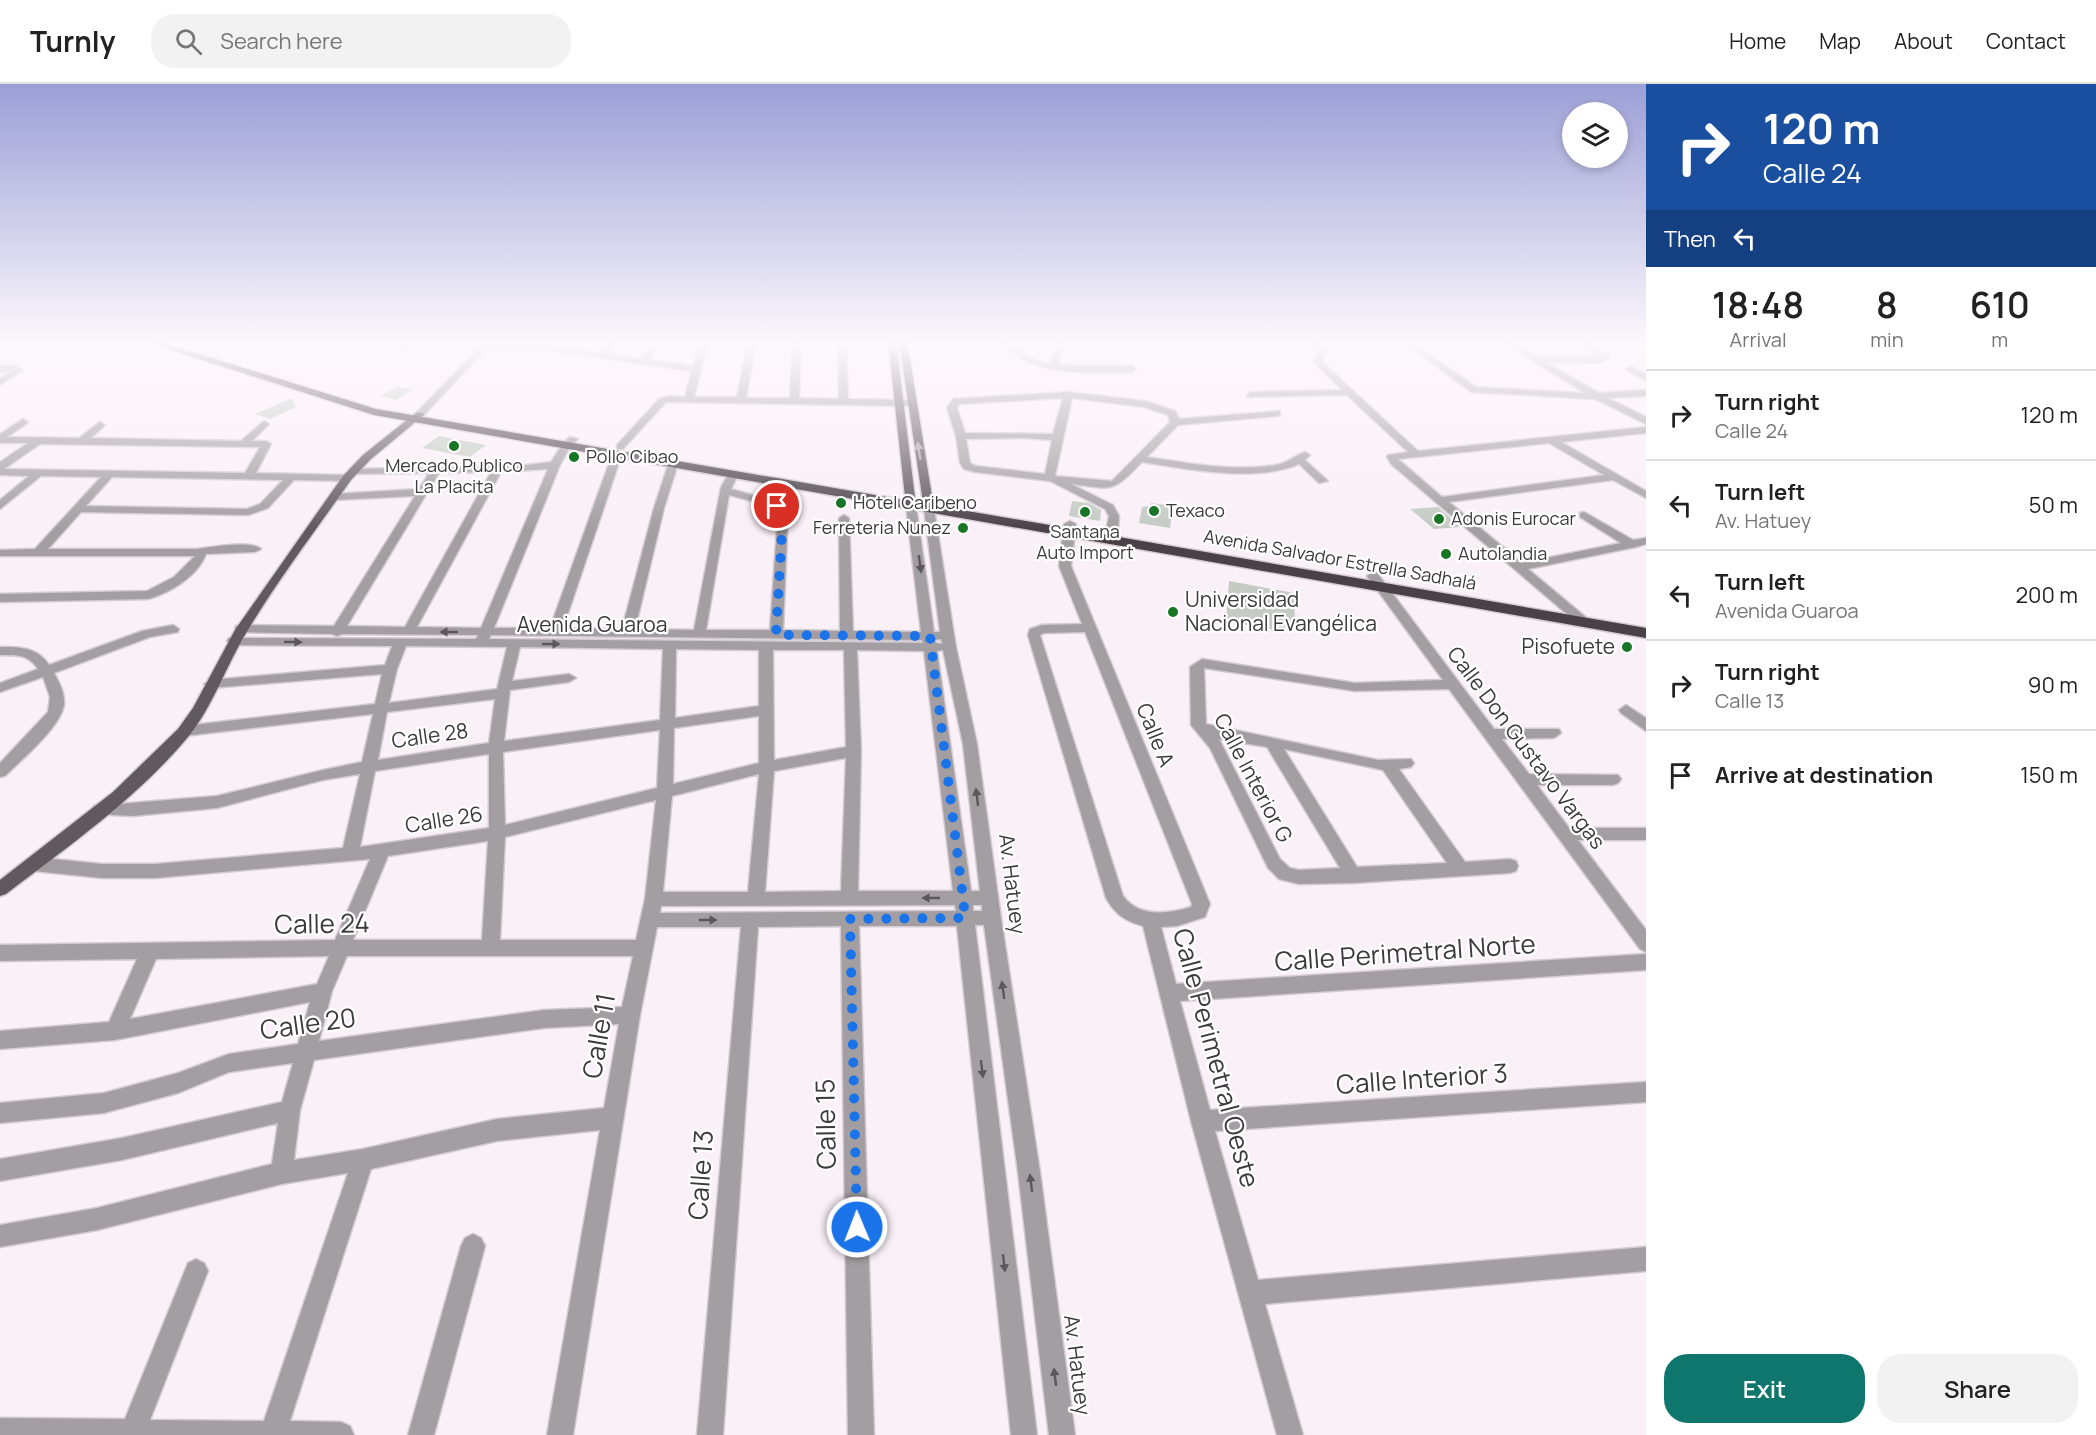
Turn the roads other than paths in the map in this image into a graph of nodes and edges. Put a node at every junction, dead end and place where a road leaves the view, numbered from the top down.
1 (346, 404) edge
2 (376, 404) edge
3 (429, 404) edge
4 (659, 404) edge
5 (899, 404) edge
6 (911, 404) edge
7 (954, 404) edge
8 (1066, 404) edge
9 (1145, 404) edge
10 (1362, 404) edge
11 (1613, 404) edge
12 (1277, 413) dead end
13 (417, 416) junction
14 (1646, 421) edge
15 (23, 422) dead end
16 (1175, 422) junction
17 (264, 424) dead end
18 (100, 425) dead end
19 (1646, 430) edge
20 (961, 436) junction
21 (1057, 437) junction
22 (0, 439) edge
23 (39, 440) junction
24 (1550, 440) junction
25 (82, 441) junction
26 (569, 442) junction
27 (244, 443) junction
28 (619, 451) junction
29 (1415, 454) junction
30 (1139, 459) junction
31 (673, 464) junction
32 (555, 465) junction
33 (0, 467) edge
34 (498, 469) junction
35 (436, 470) junction
36 (0, 472) edge
37 (38, 473) junction
38 (109, 474) junction
39 (350, 474) junction
40 (733, 475) junction
41 (249, 476) junction
42 (291, 477) junction
43 (1050, 477) junction
44 (1616, 477) junction
45 (1323, 481) dead end
46 (726, 491) junction
47 (423, 492) junction
48 (1646, 495) edge
49 (334, 497) junction
50 (1441, 500) junction
51 (919, 503) junction
52 (0, 507) edge
53 (77, 509) junction
54 (1584, 515) dead end
55 (844, 518) dead end
56 (1069, 528) junction
57 (1112, 531) junction
58 (1646, 541) edge
59 (1632, 545) junction
60 (255, 549) dead end
61 (39, 552) junction
62 (0, 553) edge
63 (199, 553) junction
64 (1521, 567) junction
65 (1377, 582) junction
66 (0, 598) edge
67 (1571, 610) junction
68 (1585, 623) junction
69 (1646, 624) edge
70 (1089, 628) junction
71 (173, 629) dead end
72 (337, 632) junction
73 (555, 632) junction
74 (1646, 633) edge
75 (627, 634) junction
76 (238, 635) junction
77 (699, 635) junction
78 (404, 638) junction
79 (483, 638) junction
80 (771, 641) junction
81 (848, 641) junction
82 (940, 641) junction
83 (514, 644) junction
84 (670, 645) junction
85 (0, 651) edge
86 (390, 669) junction
87 (47, 672) junction
88 (569, 678) dead end
89 (211, 684) junction
90 (1452, 684) junction
91 (0, 688) edge
92 (503, 689) junction
93 (381, 709) junction
94 (768, 710) junction
95 (1626, 710) dead end
96 (669, 724) junction
97 (1646, 726) edge
98 (1201, 728) junction
99 (184, 731) junction
100 (1554, 733) dead end
101 (1490, 734) junction
102 (1272, 742) junction
103 (496, 750) junction
104 (854, 751) junction
105 (1406, 763) dead end
106 (1388, 765) junction
107 (369, 766) junction
108 (767, 767) junction
109 (0, 772) edge
110 (1613, 779) dead end
111 (1523, 780) junction
112 (665, 791) junction
113 (100, 810) junction
114 (496, 833) junction
115 (1563, 834) junction
116 (1646, 834) edge
117 (382, 851) junction
118 (350, 854) junction
119 (34, 864) junction
120 (1510, 866) dead end
121 (1460, 868) junction
122 (1353, 876) junction
123 (0, 889) edge
124 (756, 898) junction
125 (963, 898) junction
126 (990, 898) junction
127 (654, 899) junction
128 (850, 909) junction
129 (965, 918) junction
130 (992, 918) junction
131 (649, 920) junction
132 (750, 920) junction
133 (1150, 920) junction
134 (1646, 944) edge
135 (340, 948) junction
136 (644, 948) junction
137 (491, 949) junction
138 (150, 951) junction
139 (0, 953) edge
140 (1646, 962) edge
141 (322, 991) junction
142 (1168, 993) junction
143 (630, 1015) junction
144 (115, 1031) junction
145 (0, 1040) edge
146 (305, 1052) junction
147 (1646, 1092) edge
148 (290, 1110) junction
149 (0, 1113) edge
150 (612, 1118) junction
151 (1202, 1121) junction
152 (363, 1160) junction
153 (0, 1170) edge
154 (282, 1173) junction
155 (0, 1236) edge
156 (473, 1246) dead end
157 (1646, 1259) edge
158 (196, 1271) dead end
159 (1250, 1293) junction
160 (0, 1431) edge
161 (133, 1431) junction
162 (272, 1434) edge
163 (341, 1435) edge
164 (421, 1435) edge
165 (560, 1435) edge
166 (710, 1435) edge
167 (861, 1435) edge
168 (1024, 1435) edge
169 (1062, 1435) edge
170 (1290, 1435) edge

1 - 13 highway, Avenida Salvador Estrella Sadhalá
2 - 13 highway, Avenida Salvador Estrella Sadhalá
3 - 13 street
4 - 28 street
5 - 51 main road, Av. Hatuey
51 -> 6 main road, Av. Hatuey
7 - 20 street
8 - 21 street
9 - 16 street
10 - 29 street
11 - 14 street
12 - 16 street
13 - 26 highway, Avenida Salvador Estrella Sadhalá
13 - 39 main road
15 - 22 street
16 - 30 street
17 - 27 street
18 - 25 street
19 - 24 street
20 - 21 street
20 - 43 street
21 - 43 street
22 - 23 street
23 - 25 street
23 - 33 street
24 - 29 street
24 - 44 street
25 - 27 street
26 - 28 highway, Avenida Salvador Estrella Sadhalá
26 - 32 street
27 - 41 street
28 - 31 highway, Avenida Salvador Estrella Sadhalá
28 - 51 highway, Avenida Salvador Estrella Sadhalá
28 - 73 street
29 - 50 street
30 - 43 street
30 - 45 street
31 - 40 highway, Avenida Salvador Estrella Sadhalá
31 - 75 street
32 - 34 street
32 - 79 street
34 - 35 street
34 - 78 street
35 - 39 street
35 - 47 street
36 - 37 street
37 - 38 street
37 - 52 street
38 - 41 street
38 - 53 street
39 - 42 street
39 - 49 main road
40 - 46 street
40 - 51 highway, Avenida Salvador Estrella Sadhalá
41 - 42 street
42 - 53 street
43 - 57 street
44 - 48 street
44 - 50 street
46 - 77 street
46 - 80 street
47 - 49 street
47 - 72 street
49 - 76 main road
50 - 64 street
51 - 56 highway, Avenida Salvador Estrella Sadhalá
51 - 82 street, Av. Hatuey
53 - 61 street
54 - 59 street
55 - 81 street, Calle 15
56 - 57 highway, Avenida Salvador Estrella Sadhalá
56 - 65 highway, Avenida Salvador Estrella Sadhalá
56 - 70 street, Calle A
57 - 65 highway, Avenida Salvador Estrella Sadhalá
58 - 59 street
59 - 64 street
60 - 63 street
61 - 62 street
61 - 63 street
63 - 66 street
64 - 67 street
65 - 67 highway, Avenida Salvador Estrella Sadhalá
65 - 68 highway, Avenida Salvador Estrella Sadhalá
65 - 90 street, Calle Don Gustavo Vargas
67 - 68 street
67 - 69 highway, Avenida Salvador Estrella Sadhalá
68 - 74 highway, Avenida Salvador Estrella Sadhalá
70 - 133 street, Calle A
70 - 133 street, Calle Perimetral Oeste
71 - 87 street
72 - 76 street, Avenida Guaroa
72 - 78 street, Avenida Guaroa
73 - 75 street, Avenida Guaroa
73 - 79 street, Avenida Guaroa
75 - 77 street, Avenida Guaroa
76 -> 78 street, Avenida Guaroa
76 - 89 main road
77 - 80 street, Avenida Guaroa
78 - 79 street, Avenida Guaroa
78 - 86 street
79 - 83 street, Avenida Guaroa
80 - 81 street, Avenida Guaroa
80 - 84 street, Avenida Guaroa
80 - 94 street
81 - 82 street, Avenida Guaroa
81 - 104 street, Calle 15
82 - 125 street, Av. Hatuey
126 -> 82 street, Av. Hatuey
83 -> 84 street, Avenida Guaroa
83 - 92 street
84 - 96 street, Calle 11
85 - 87 street
86 - 89 street
86 - 93 street
87 - 91 street
87 - 109 street
88 - 92 street
89 - 99 main road
90 - 98 street, Calle Interior G
90 - 101 street, Calle Don Gustavo Vargas
92 - 93 street
92 - 103 street
93 - 99 street
93 - 107 street
94 - 96 street, Calle 28
94 - 108 street
95 - 97 street
96 - 103 street, Calle 28
96 - 112 street, Calle 11
98 - 102 street
98 - 122 street, Calle Interior G
99 - 113 main road
100 - 101 street
101 - 111 street, Calle Don Gustavo Vargas
102 - 106 street
102 - 122 street
103 - 107 street, Calle 28
103 - 114 street
104 - 108 street, Calle 26
104 - 128 street, Calle 15
105 - 106 street
106 - 121 street
107 - 113 street, Calle 28
107 - 118 street
108 - 112 street, Calle 26
108 - 124 street
110 - 111 street
111 - 115 street, Calle Don Gustavo Vargas
112 - 114 street, Calle 26
112 - 127 street, Calle 11
113 - 119 main road
114 - 117 street, Calle 26
114 - 137 street
115 - 116 street
115 - 134 street, Calle Don Gustavo Vargas
117 - 118 street, Calle 26
117 - 135 street
118 - 119 street, Calle 26
119 - 123 main road
120 - 121 street
121 - 122 street
124 - 127 street
124 - 128 street
125 - 126 street
125 -> 128 street
125 - 129 street, Av. Hatuey
126 - 130 street, Av. Hatuey
127 - 131 street, Calle 11
128 - 129 street
128 - 132 street
128 - 167 street, Calle 15
129 - 130 street
129 -> 168 street, Av. Hatuey
169 -> 130 street, Av. Hatuey
131 -> 132 street
131 - 136 street, Calle 11
132 - 166 street, Calle 13
133 - 142 street, Calle Perimetral Oeste
135 - 137 street, Calle 24
135 - 138 street, Calle 24
135 - 141 street
136 - 137 street, Calle 24
136 - 143 street, Calle 11
138 - 139 street, Calle 24
138 - 144 street
140 - 142 street, Calle Perimetral Norte
141 - 144 street
141 - 146 street
142 - 151 street, Calle Perimetral Oeste
143 - 146 street, Calle 20
143 - 150 street, Calle 11
144 - 145 street
146 - 148 street
146 - 149 street, Calle 20
147 - 151 street, Calle Interior 3
148 - 153 street
148 - 154 street
150 - 152 street
150 - 165 street, Calle 11
151 - 159 street, Calle Perimetral Oeste
152 - 154 street
152 - 162 street
154 - 155 street
156 - 164 street
157 - 159 street
158 - 161 street
159 - 170 street, Calle Perimetral Oeste
160 - 161 street
161 - 162 street
162 - 163 street

